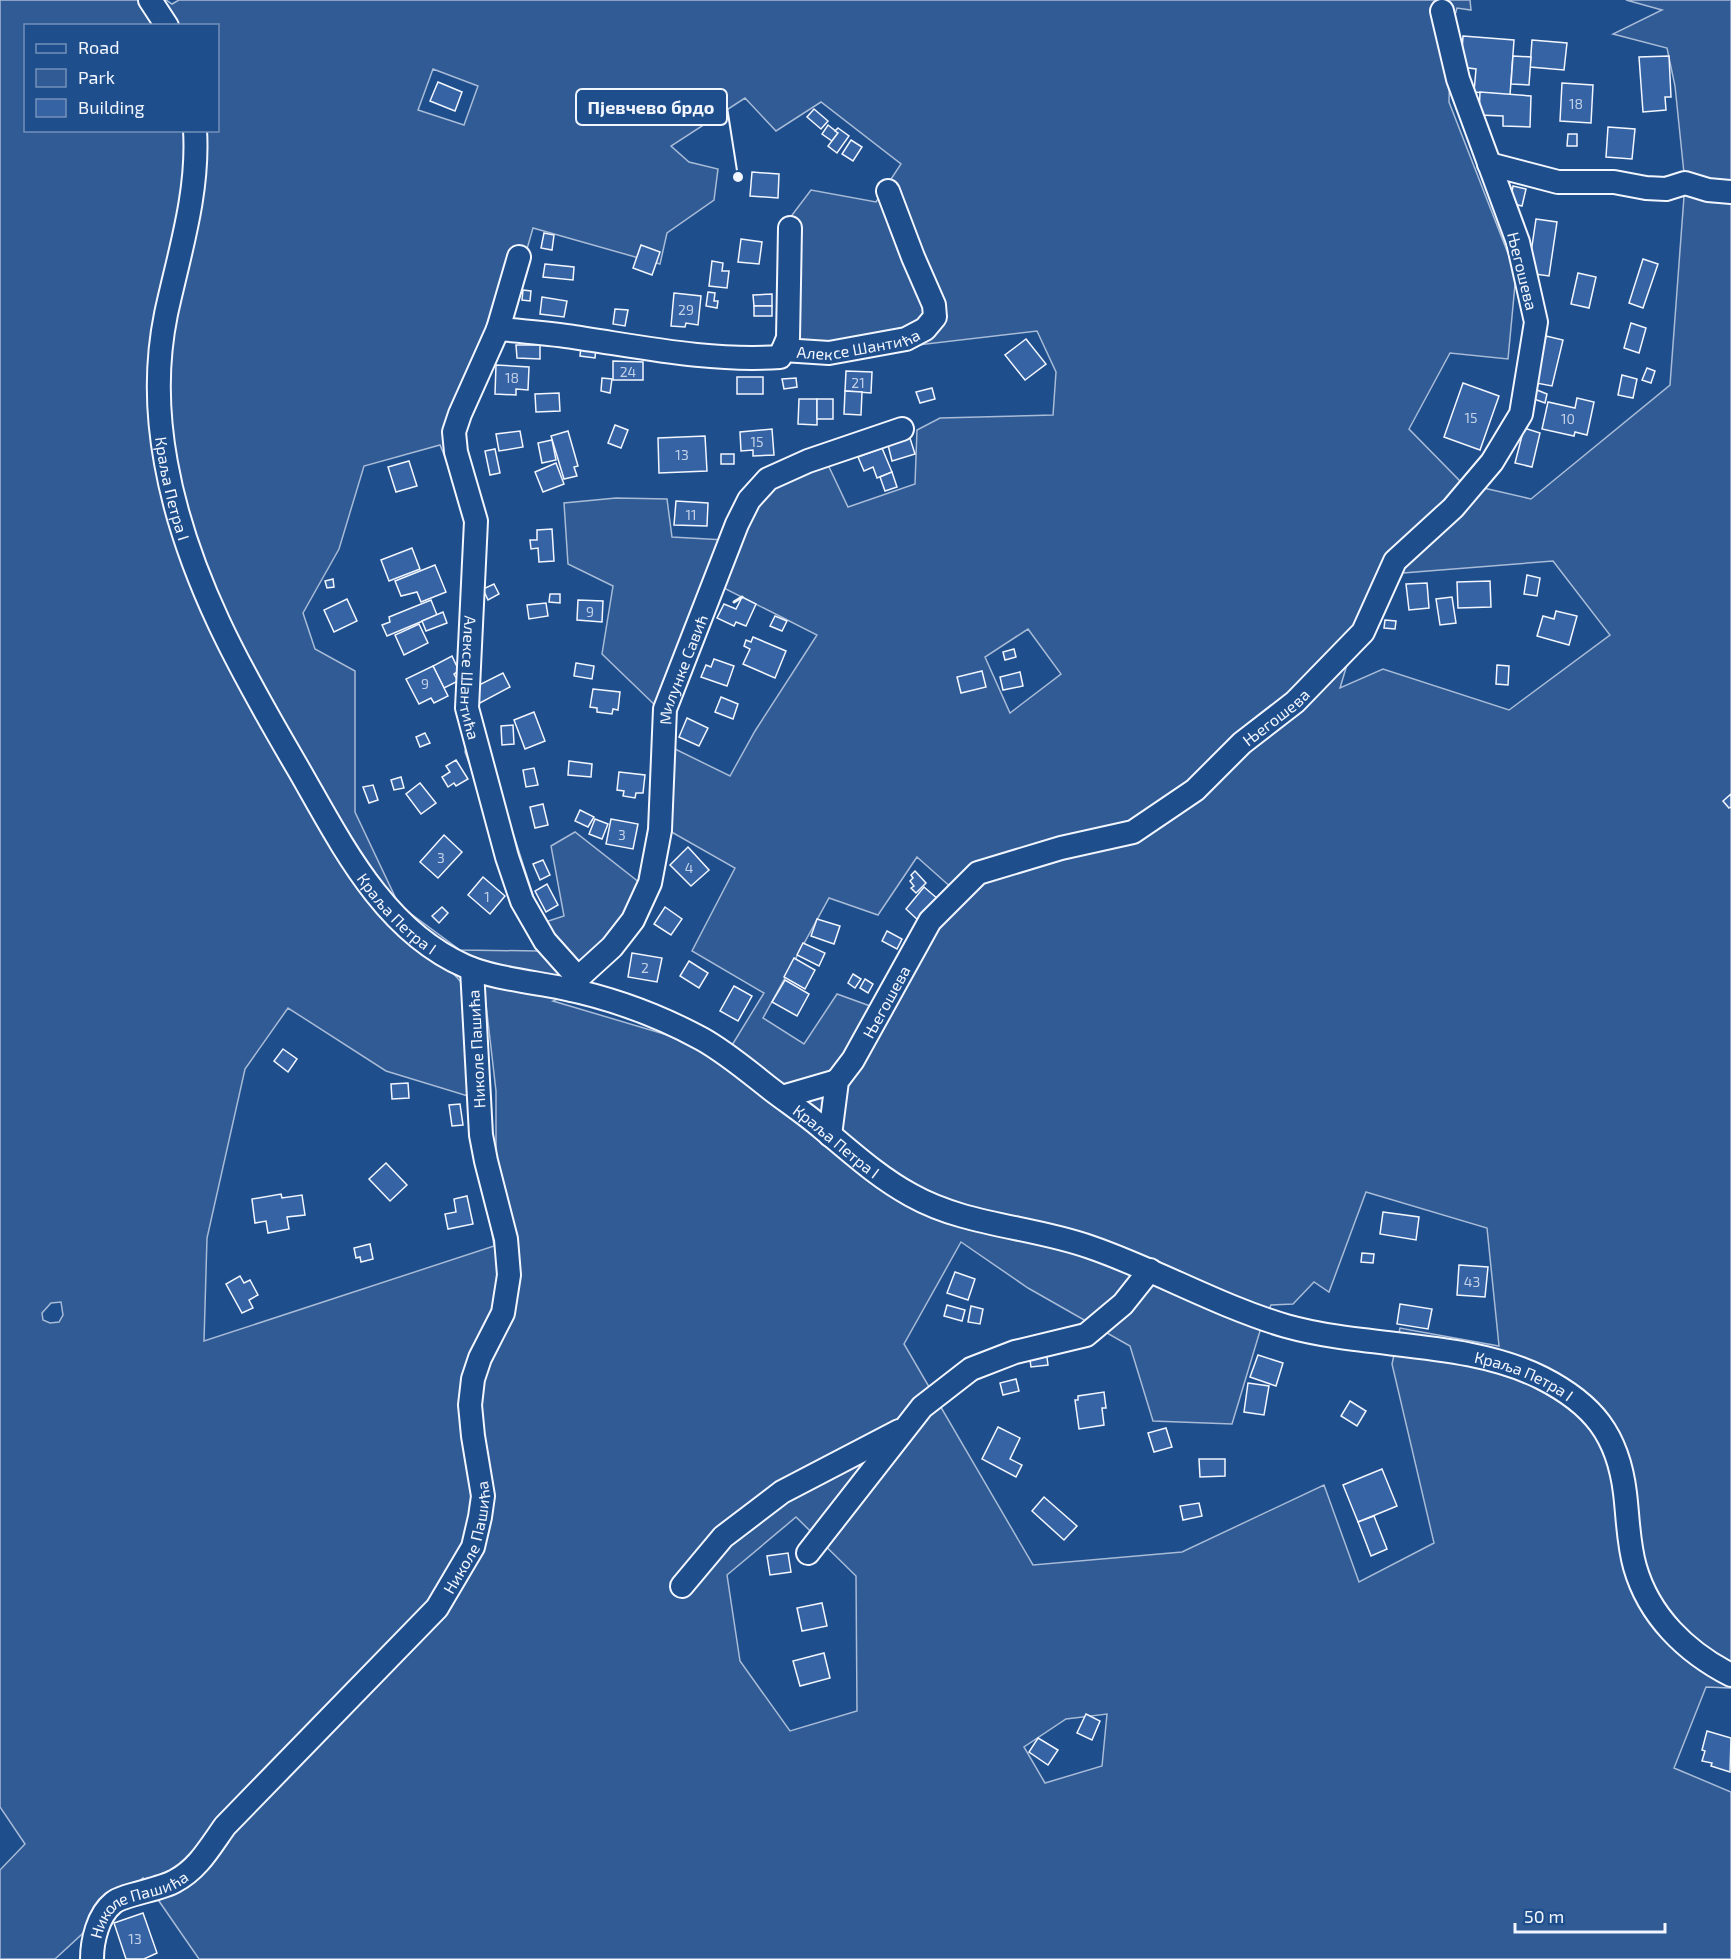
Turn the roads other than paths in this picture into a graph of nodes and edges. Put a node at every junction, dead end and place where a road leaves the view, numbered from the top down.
1 (150, 0) edge
2 (1442, 11) dead end
3 (166, 24) edge
4 (195, 132) edge
5 (1489, 164) junction
6 (888, 191) dead end
7 (1731, 192) edge
8 (790, 228) dead end
9 (519, 257) dead end
10 (498, 329) junction
11 (783, 350) junction
12 (902, 429) dead end
13 (472, 969) junction
14 (575, 984) junction
15 (837, 1081) junction
16 (782, 1097) junction
17 (830, 1135) junction
18 (1150, 1270) junction
19 (906, 1428) junction
20 (808, 1554) dead end
21 (682, 1586) dead end
22 (1731, 1675) edge
23 (92, 1959) edge

1 - 3 street
2 - 5 street, Његошева
4 - 13 street, Краља Петра I
5 - 7 street
5 - 15 street, Његошева
6 - 11 street, Алексе Шантића
8 - 11 street, Алексе Шантића
9 - 10 street, Алексе Шантића
10 - 11 street, Алексе Шантића
10 - 14 street, Алексе Шантића
12 - 14 street, Милунке Савић
13 - 14 street, Краља Петра I
13 - 23 street, Николе Пашића
14 - 16 street, Краља Петра I
15 - 16 street
15 - 17 street, Његошева
16 - 17 street, Краља Петра I
17 - 18 street, Краља Петра I
18 - 19 street
18 - 22 street, Краља Петра I
19 - 20 street
19 - 21 street

